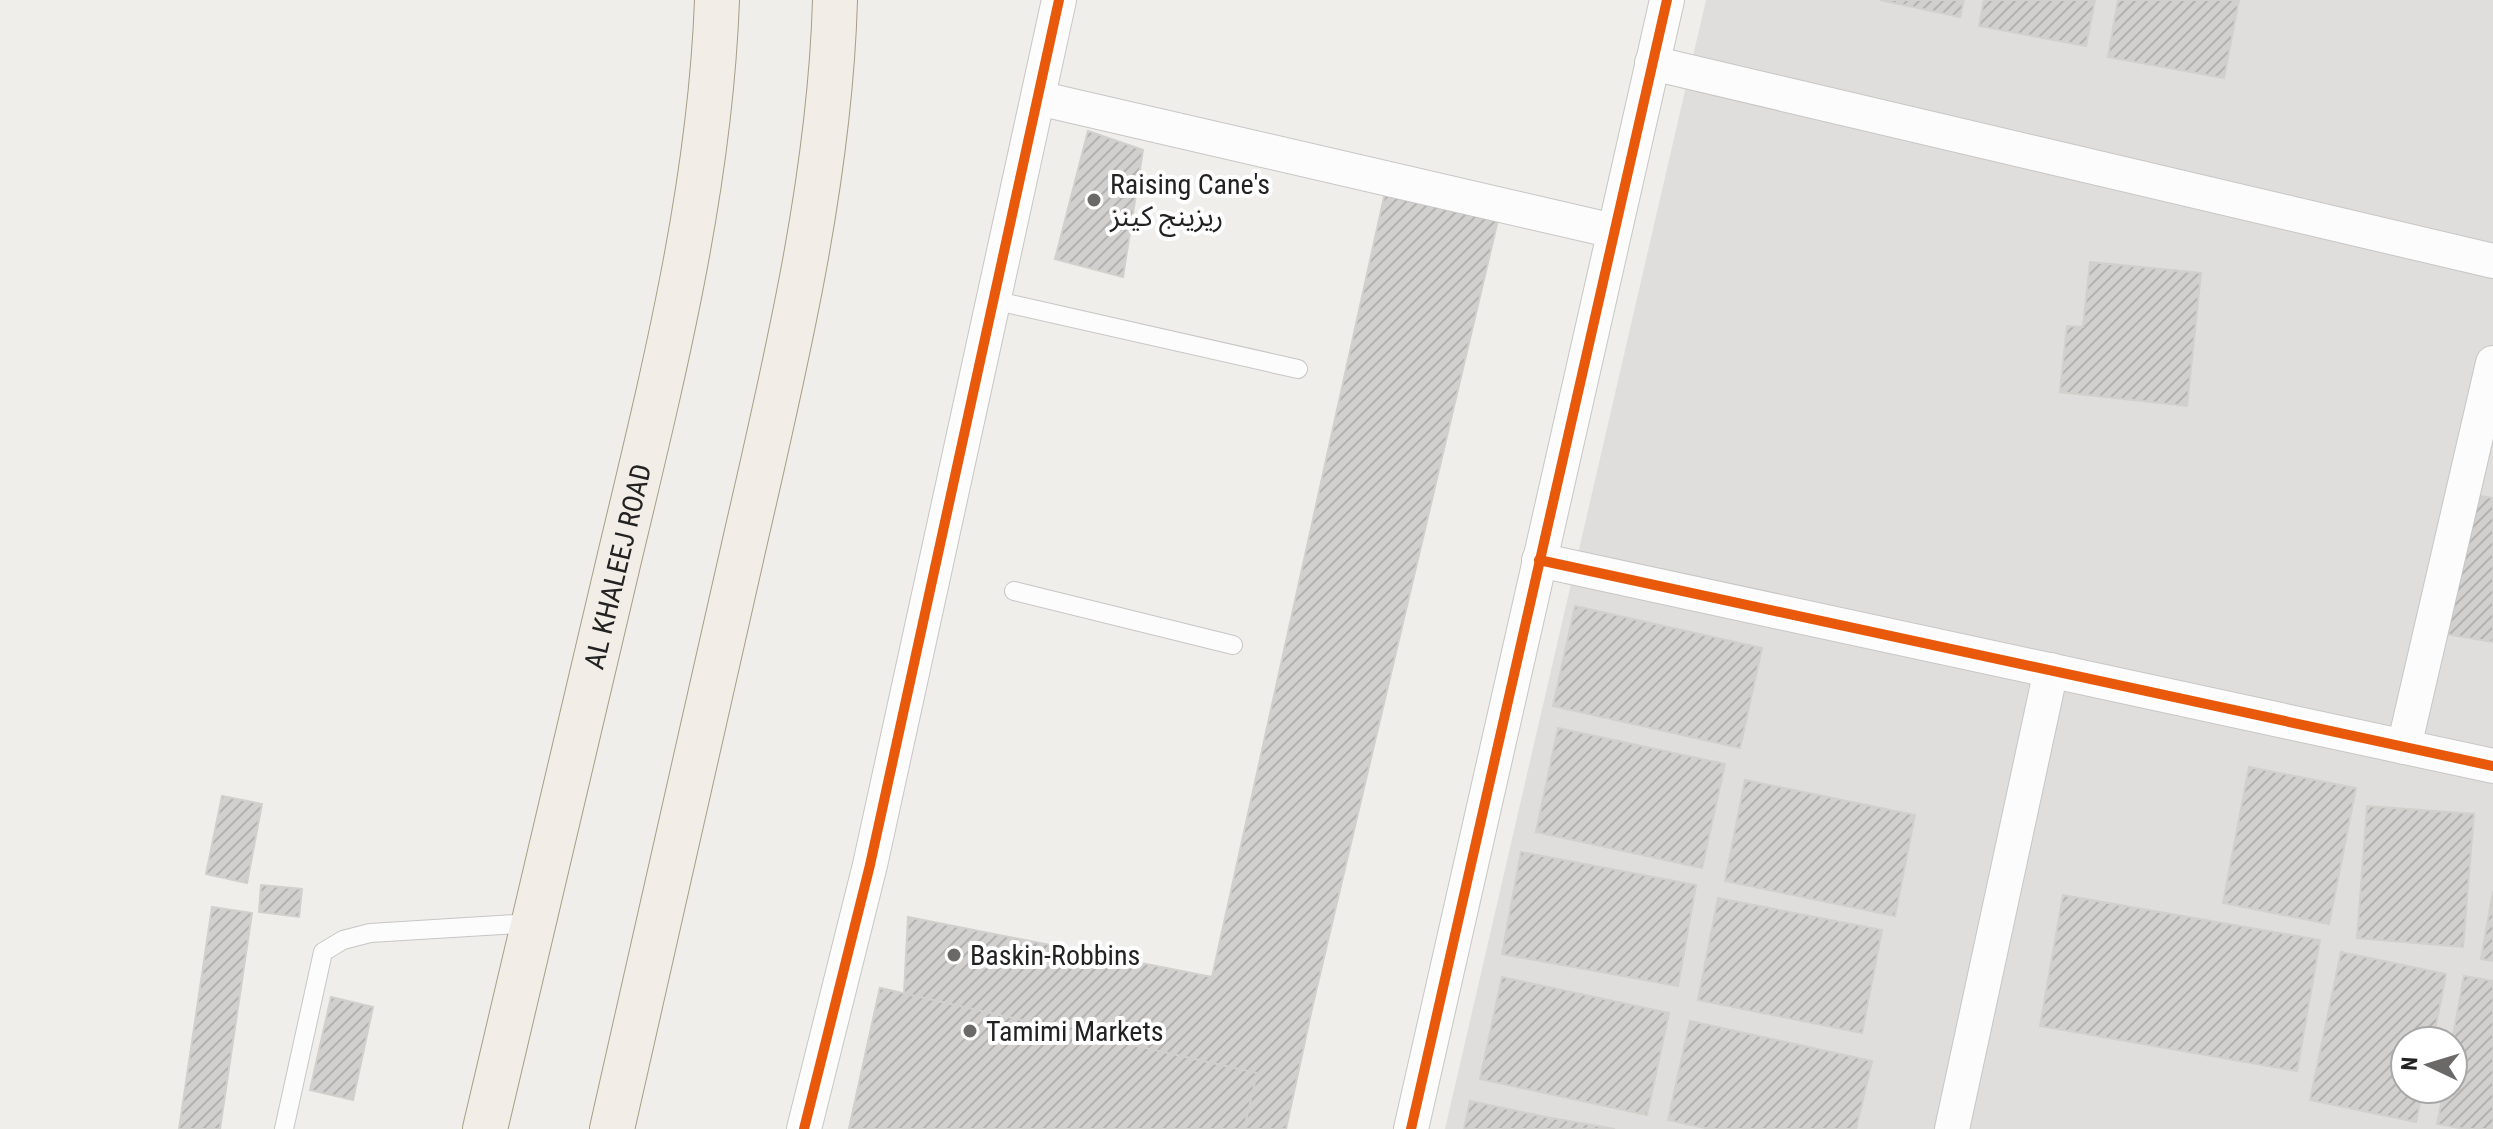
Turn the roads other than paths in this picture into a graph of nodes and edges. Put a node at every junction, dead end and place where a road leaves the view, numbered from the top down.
1 (717, 0) edge
2 (835, 0) edge
3 (1059, 0) edge
4 (1667, 0) edge
5 (1652, 63) junction
6 (1038, 98) junction
7 (1614, 231) junction
8 (2493, 261) edge
9 (993, 300) junction
10 (2493, 363) edge
11 (1298, 369) dead end
12 (1539, 560) junction
13 (1014, 591) dead end
14 (1233, 645) dead end
15 (2051, 670) junction
16 (2404, 747) junction
17 (2493, 766) edge
18 (532, 923) junction
19 (284, 1129) edge
20 (485, 1129) edge
21 (612, 1129) edge
22 (804, 1129) edge
23 (1411, 1129) edge
24 (1952, 1129) edge

1 - 18 main road, AL KHALEEJ ROAD
2 - 21 main road
3 - 6 street
4 - 5 street
5 - 7 street
5 - 8 street
6 - 7 street
6 - 9 street
7 - 12 street
9 - 11 lane
9 - 22 street
10 - 16 street
12 - 15 street
12 - 23 street
13 - 14 lane
15 - 16 street
15 - 24 street
16 - 17 street
18 - 19 lane
18 - 20 main road, AL KHALEEJ ROAD

